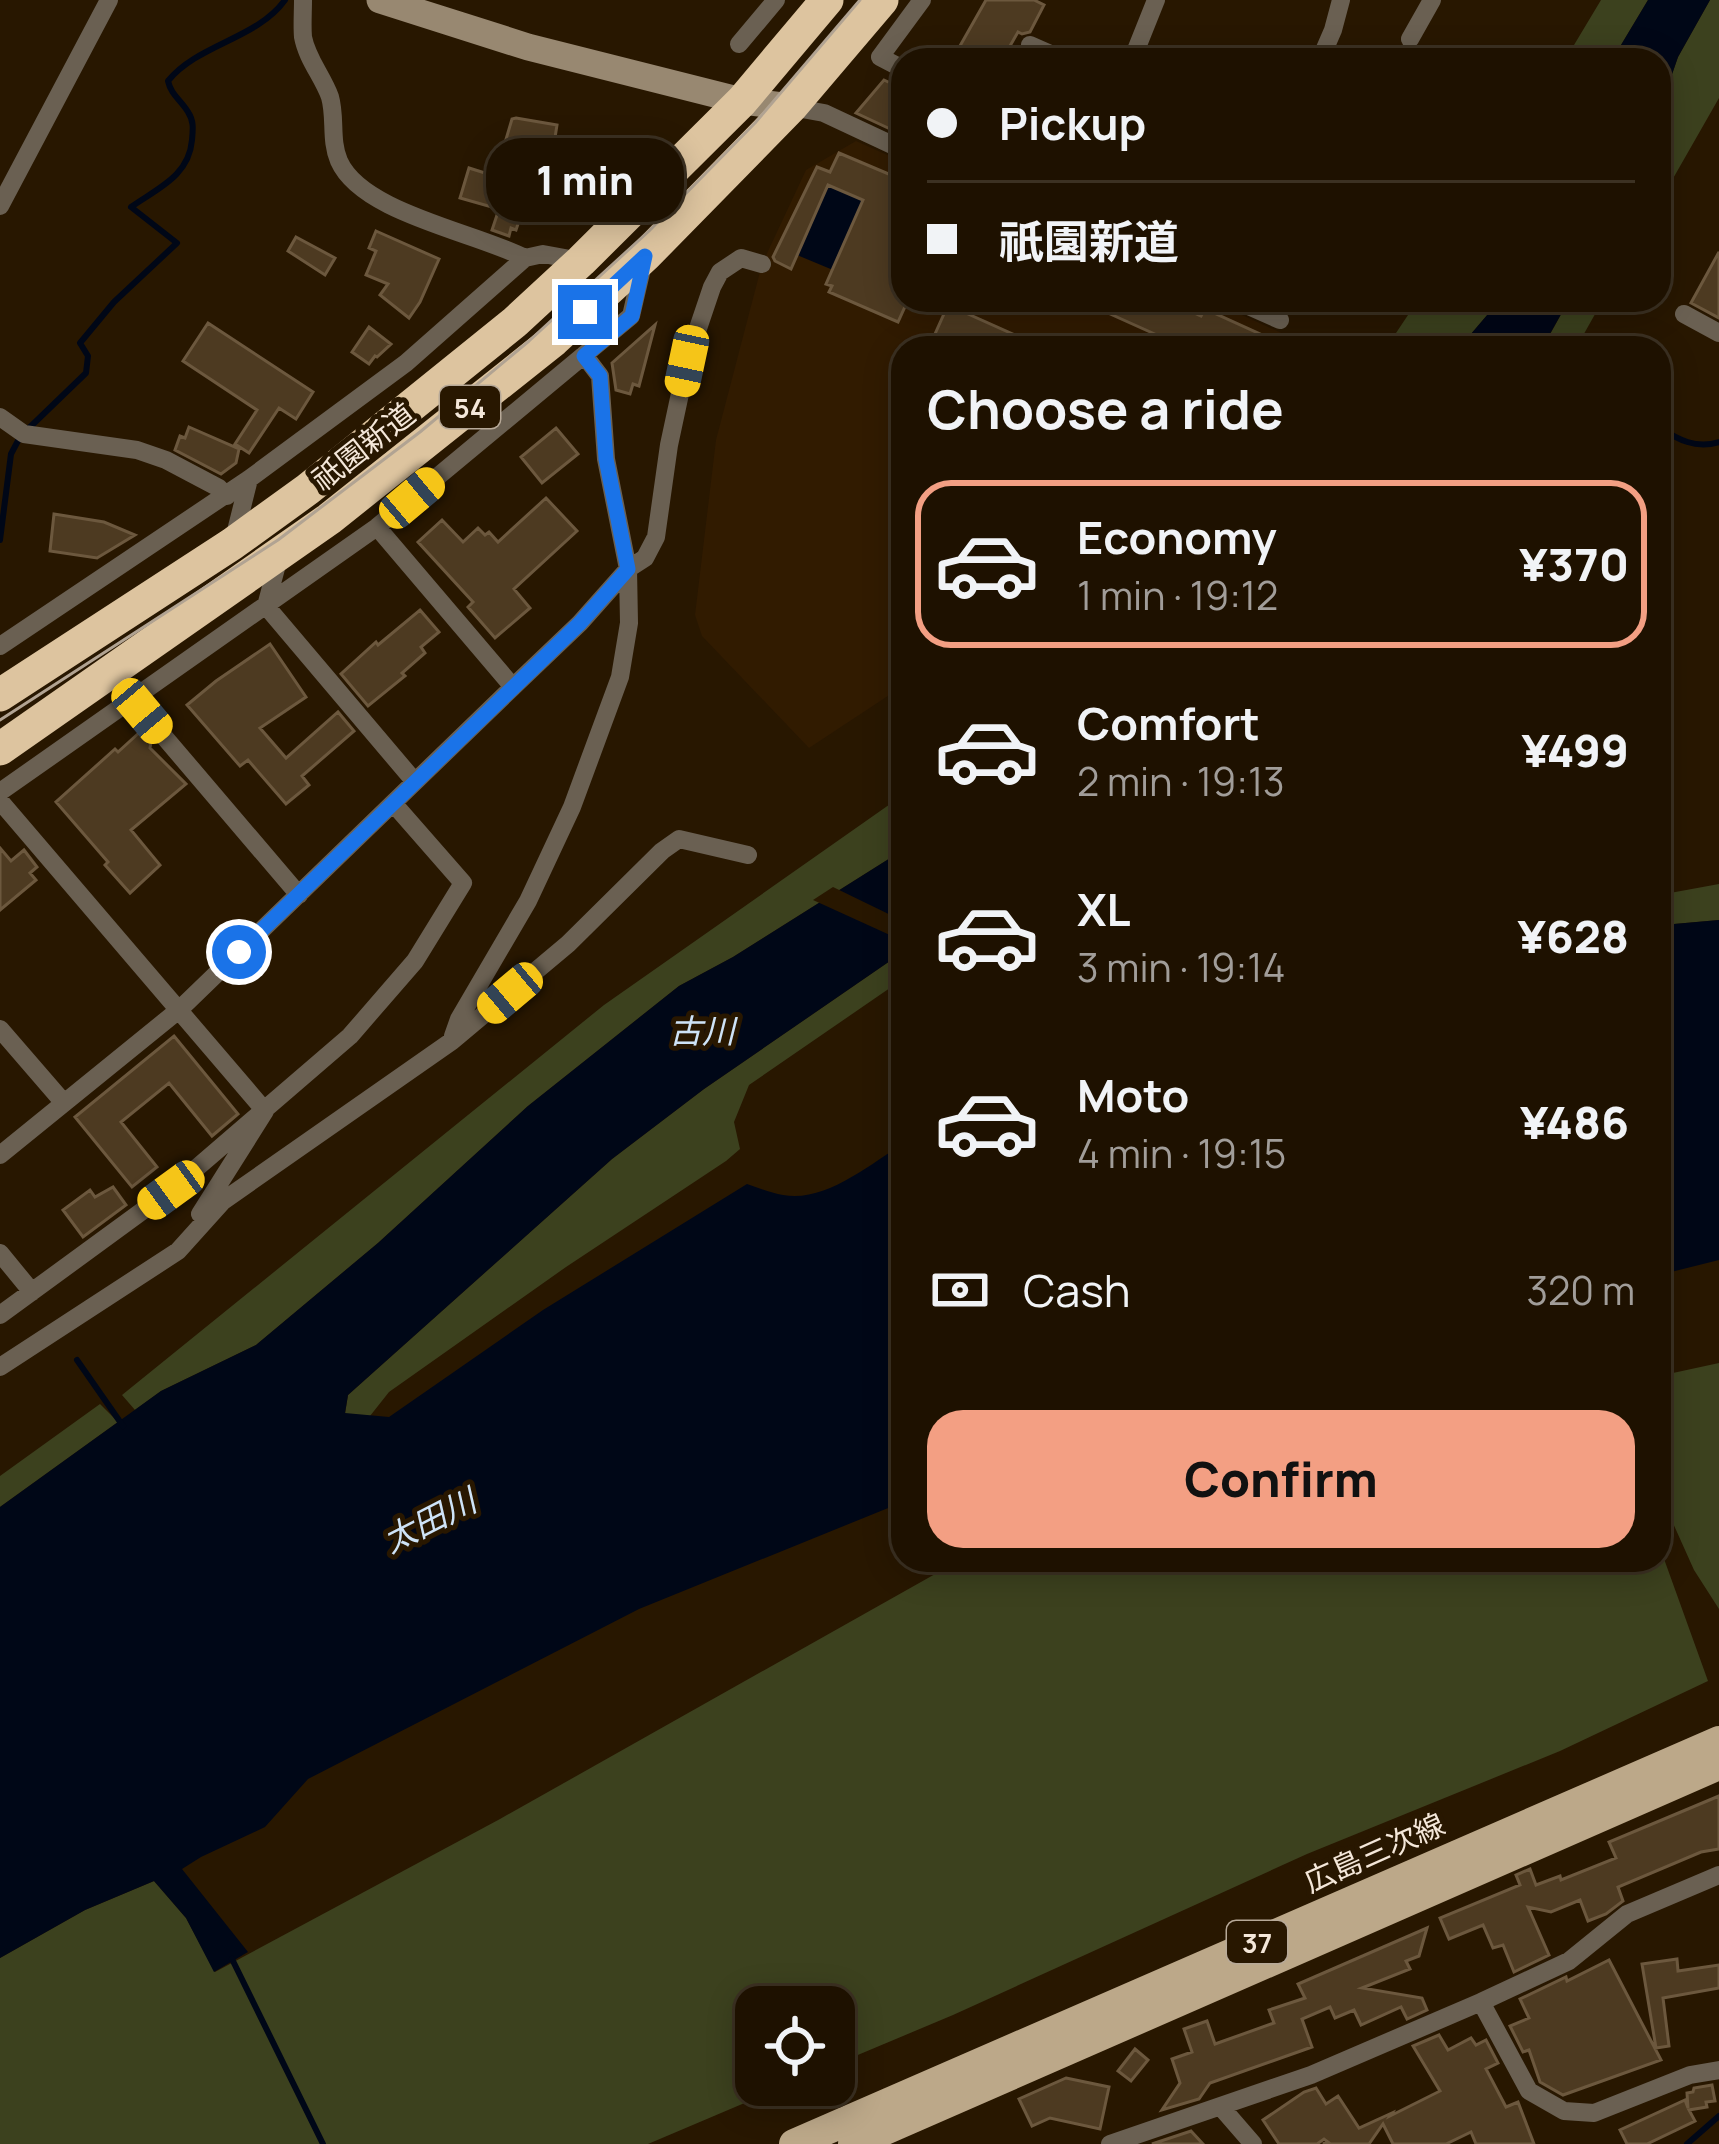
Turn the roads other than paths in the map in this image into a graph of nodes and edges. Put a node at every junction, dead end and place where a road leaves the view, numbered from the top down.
1 (110, 0) edge
2 (303, 0) edge
3 (380, 0) edge
4 (776, 0) edge
5 (827, 0) edge
6 (882, 0) edge
7 (922, 0) edge
8 (1156, 0) edge
9 (1341, 0) edge
10 (1432, 0) edge
11 (1410, 39) dead end
12 (739, 44) dead end
13 (1030, 44) dead end
14 (1038, 48) edge
15 (1138, 48) edge
16 (1325, 48) edge
17 (891, 65) edge
18 (742, 101) junction
19 (791, 107) junction
20 (891, 144) edge
21 (0, 206) edge
22 (645, 256) junction
23 (525, 258) junction
24 (581, 261) junction
25 (762, 264) dead end
26 (1262, 312) edge
27 (1684, 314) dead end
28 (1280, 320) dead end
29 (1719, 333) edge
30 (584, 356) junction
31 (0, 417) edge
32 (250, 479) junction
33 (227, 496) junction
34 (377, 527) junction
35 (232, 544) junction
36 (280, 552) junction
37 (628, 569) junction
38 (266, 606) junction
39 (0, 646) edge
40 (513, 688) junction
41 (0, 694) edge
42 (132, 699) junction
43 (0, 749) edge
44 (0, 763) edge
45 (29, 771) junction
46 (415, 782) junction
47 (0, 792) edge
48 (0, 801) edge
49 (393, 803) junction
50 (748, 855) dead end
51 (299, 895) junction
52 (180, 1009) junction
53 (0, 1029) edge
54 (452, 1041) junction
55 (64, 1103) junction
56 (265, 1111) junction
57 (0, 1155) edge
58 (178, 1250) junction
59 (0, 1253) edge
60 (32, 1292) junction
61 (0, 1315) edge
62 (0, 1367) edge
63 (1719, 1741) edge
64 (1719, 1765) edge
65 (1719, 1875) edge
66 (1481, 2002) junction
67 (1719, 2070) edge
68 (1221, 2107) junction
69 (794, 2144) edge
70 (853, 2144) edge
71 (1111, 2144) edge
72 (1253, 2144) edge

1 - 21 street
2 - 23 street
3 - 18 street
4 - 12 street
5 - 18 highway, 祇園新道 / 54
6 - 19 highway, 祇園新道 / 54
7 - 17 street
8 - 15 street
9 - 16 street
10 - 11 street
13 - 14 street
18 - 19 street
18 - 24 highway, 祇園新道 / 54
19 - 20 street
19 - 22 highway, 祇園新道 / 54
22 - 30 street
22 - 36 highway, 祇園新道 / 54
23 - 24 street
23 - 32 street
24 - 35 highway, 祇園新道 / 54
25 - 37 street
26 - 28 street
27 - 29 street
30 - 34 street
30 - 37 street
31 - 33 street
32 - 33 street
32 - 35 street
33 - 39 street
34 - 38 street
34 - 40 street
35 - 41 highway, 祇園新道 / 54
36 - 38 street
36 - 43 highway, 祇園新道 / 54
37 - 40 street
37 - 54 street
38 - 42 street
38 - 46 street
40 - 46 street
42 - 45 street
42 - 51 street
44 - 45 street
45 - 47 street
46 - 49 street
48 - 52 street
49 - 51 street
49 - 56 street
50 - 54 street
51 - 52 street
52 - 55 street
52 - 56 street
53 - 55 street
54 - 58 street
55 - 57 street
56 - 58 street
56 - 60 street
58 - 62 street
59 - 60 street
60 - 61 street
63 - 69 main road, 広島三次線 / 37
64 - 70 main road, 広島三次線 / 37
65 - 66 street
66 - 67 street
66 - 68 street
68 - 71 street
68 - 72 street

